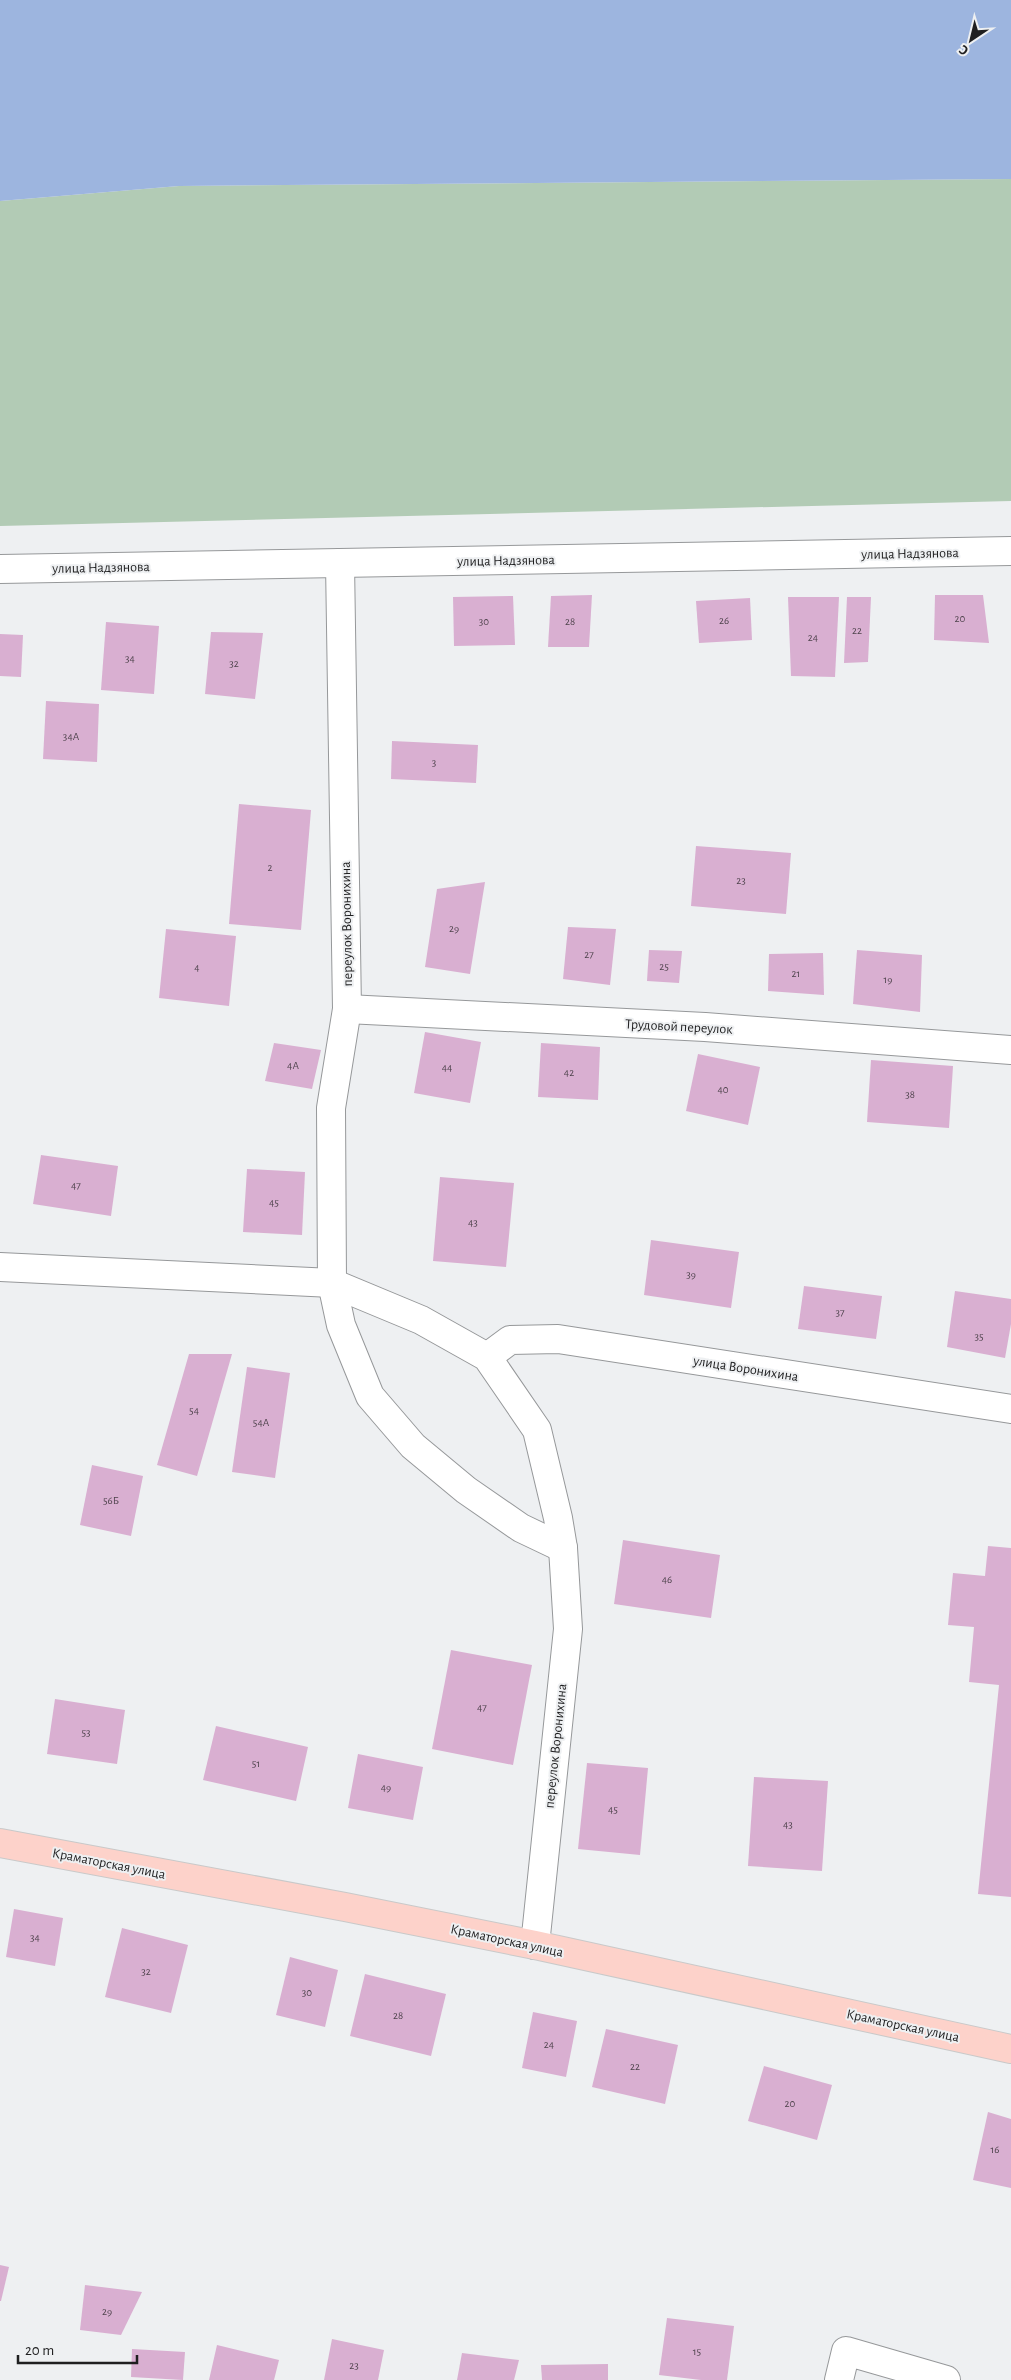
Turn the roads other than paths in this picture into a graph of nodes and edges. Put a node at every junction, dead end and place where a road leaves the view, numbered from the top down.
1 (1011, 551) edge
2 (340, 563) junction
3 (0, 568) edge
4 (347, 1009) junction
5 (1011, 1050) edge
6 (0, 1267) edge
7 (332, 1283) junction
8 (487, 1357) junction
9 (1011, 1409) edge
10 (563, 1548) junction
11 (0, 1843) edge
12 (535, 1945) junction
13 (1011, 2049) edge
14 (840, 2380) edge
15 (946, 2380) edge

1 - 2 street, улица Надзянова
2 - 3 street, улица Надзянова
2 - 4 street, переулок Воронихина
4 - 5 street, Трудовой переулок
4 - 7 street, переулок Воронихина
6 - 7 street
7 - 8 street, переулок Воронихина
7 - 10 street, переулок Воронихина
8 - 9 street, улица Воронихина
8 - 10 street, переулок Воронихина
10 - 12 street, переулок Воронихина
11 - 12 main road, Краматорская улица
12 - 13 main road, Краматорская улица
14 - 15 street

